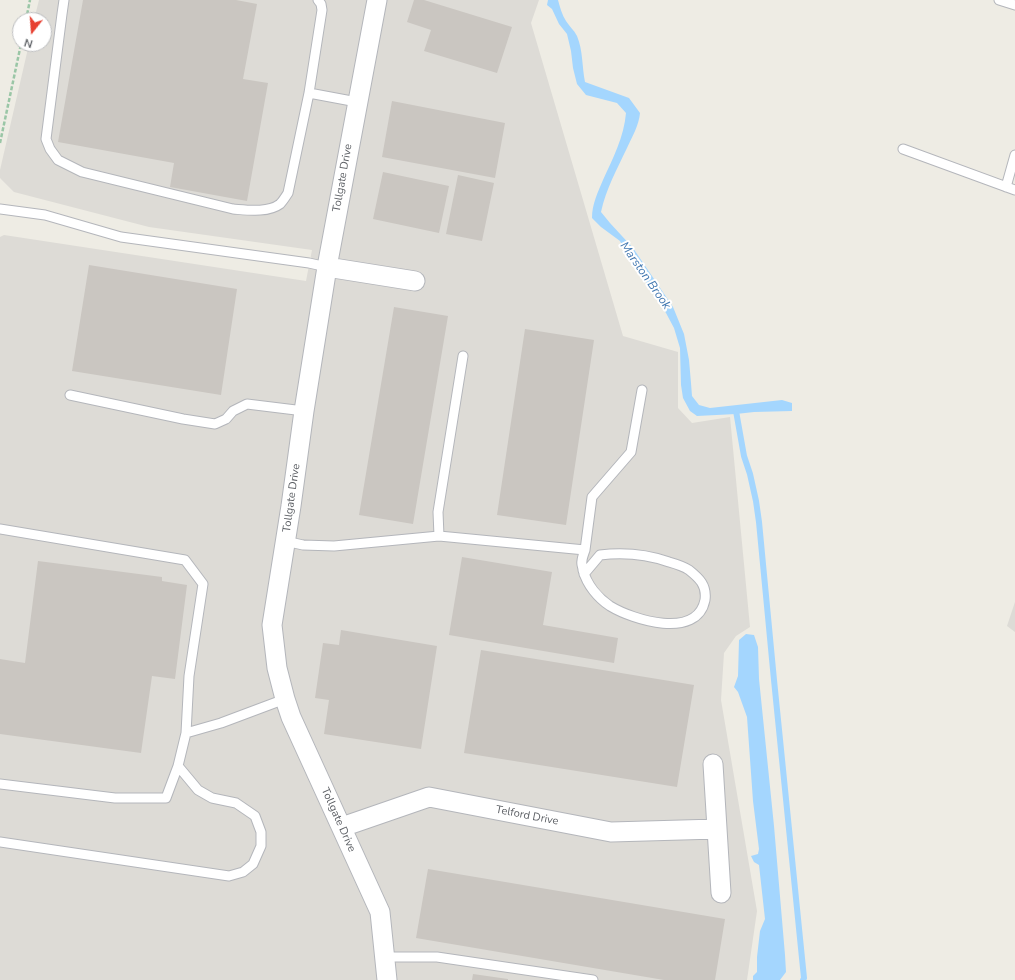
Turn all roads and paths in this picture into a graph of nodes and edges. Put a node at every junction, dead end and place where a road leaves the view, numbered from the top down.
1 (30, 0) edge
2 (64, 0) edge
3 (318, 0) edge
4 (377, 0) edge
5 (999, 0) edge
6 (1015, 5) edge
7 (28, 12) edge
8 (19, 52) edge
9 (310, 93) junction
10 (358, 102) junction
11 (0, 143) edge
12 (904, 148) dead end
13 (1015, 155) edge
14 (1006, 187) junction
15 (1015, 190) edge
16 (0, 209) edge
17 (327, 267) junction
18 (415, 281) dead end
19 (463, 356) dead end
20 (642, 390) dead end
21 (70, 395) dead end
22 (304, 411) junction
23 (0, 529) edge
24 (439, 536) junction
25 (285, 541) junction
26 (585, 550) junction
27 (584, 574) junction
28 (285, 699) junction
29 (186, 733) junction
30 (713, 764) dead end
31 (178, 766) junction
32 (0, 784) edge
33 (342, 828) junction
34 (717, 829) junction
35 (0, 842) edge
36 (721, 893) dead end
37 (384, 957) junction
38 (387, 980) edge
39 (593, 980) edge

1 - 7 path
2 - 9 lane
3 - 9 lane
4 - 10 street, Tollgate Drive
5 - 6 lane
8 - 11 path
9 - 10 lane
10 - 17 street, Tollgate Drive
12 - 14 lane
13 - 14 lane
14 - 15 lane
16 - 17 lane
17 - 18 street
17 - 22 street, Tollgate Drive
19 - 24 lane
20 - 26 lane
21 - 22 lane
22 - 25 street, Tollgate Drive
23 - 29 lane
24 - 25 lane
24 - 26 lane
25 - 28 street, Tollgate Drive
26 - 27 lane
27 - 27 lane
28 - 29 lane
28 - 33 street, Tollgate Drive
29 - 31 lane
30 - 34 street
31 - 32 lane
31 - 35 lane
33 - 34 street, Telford Drive
33 - 37 street, Tollgate Drive
34 - 36 street
37 - 38 street, Tollgate Drive
37 - 39 lane

